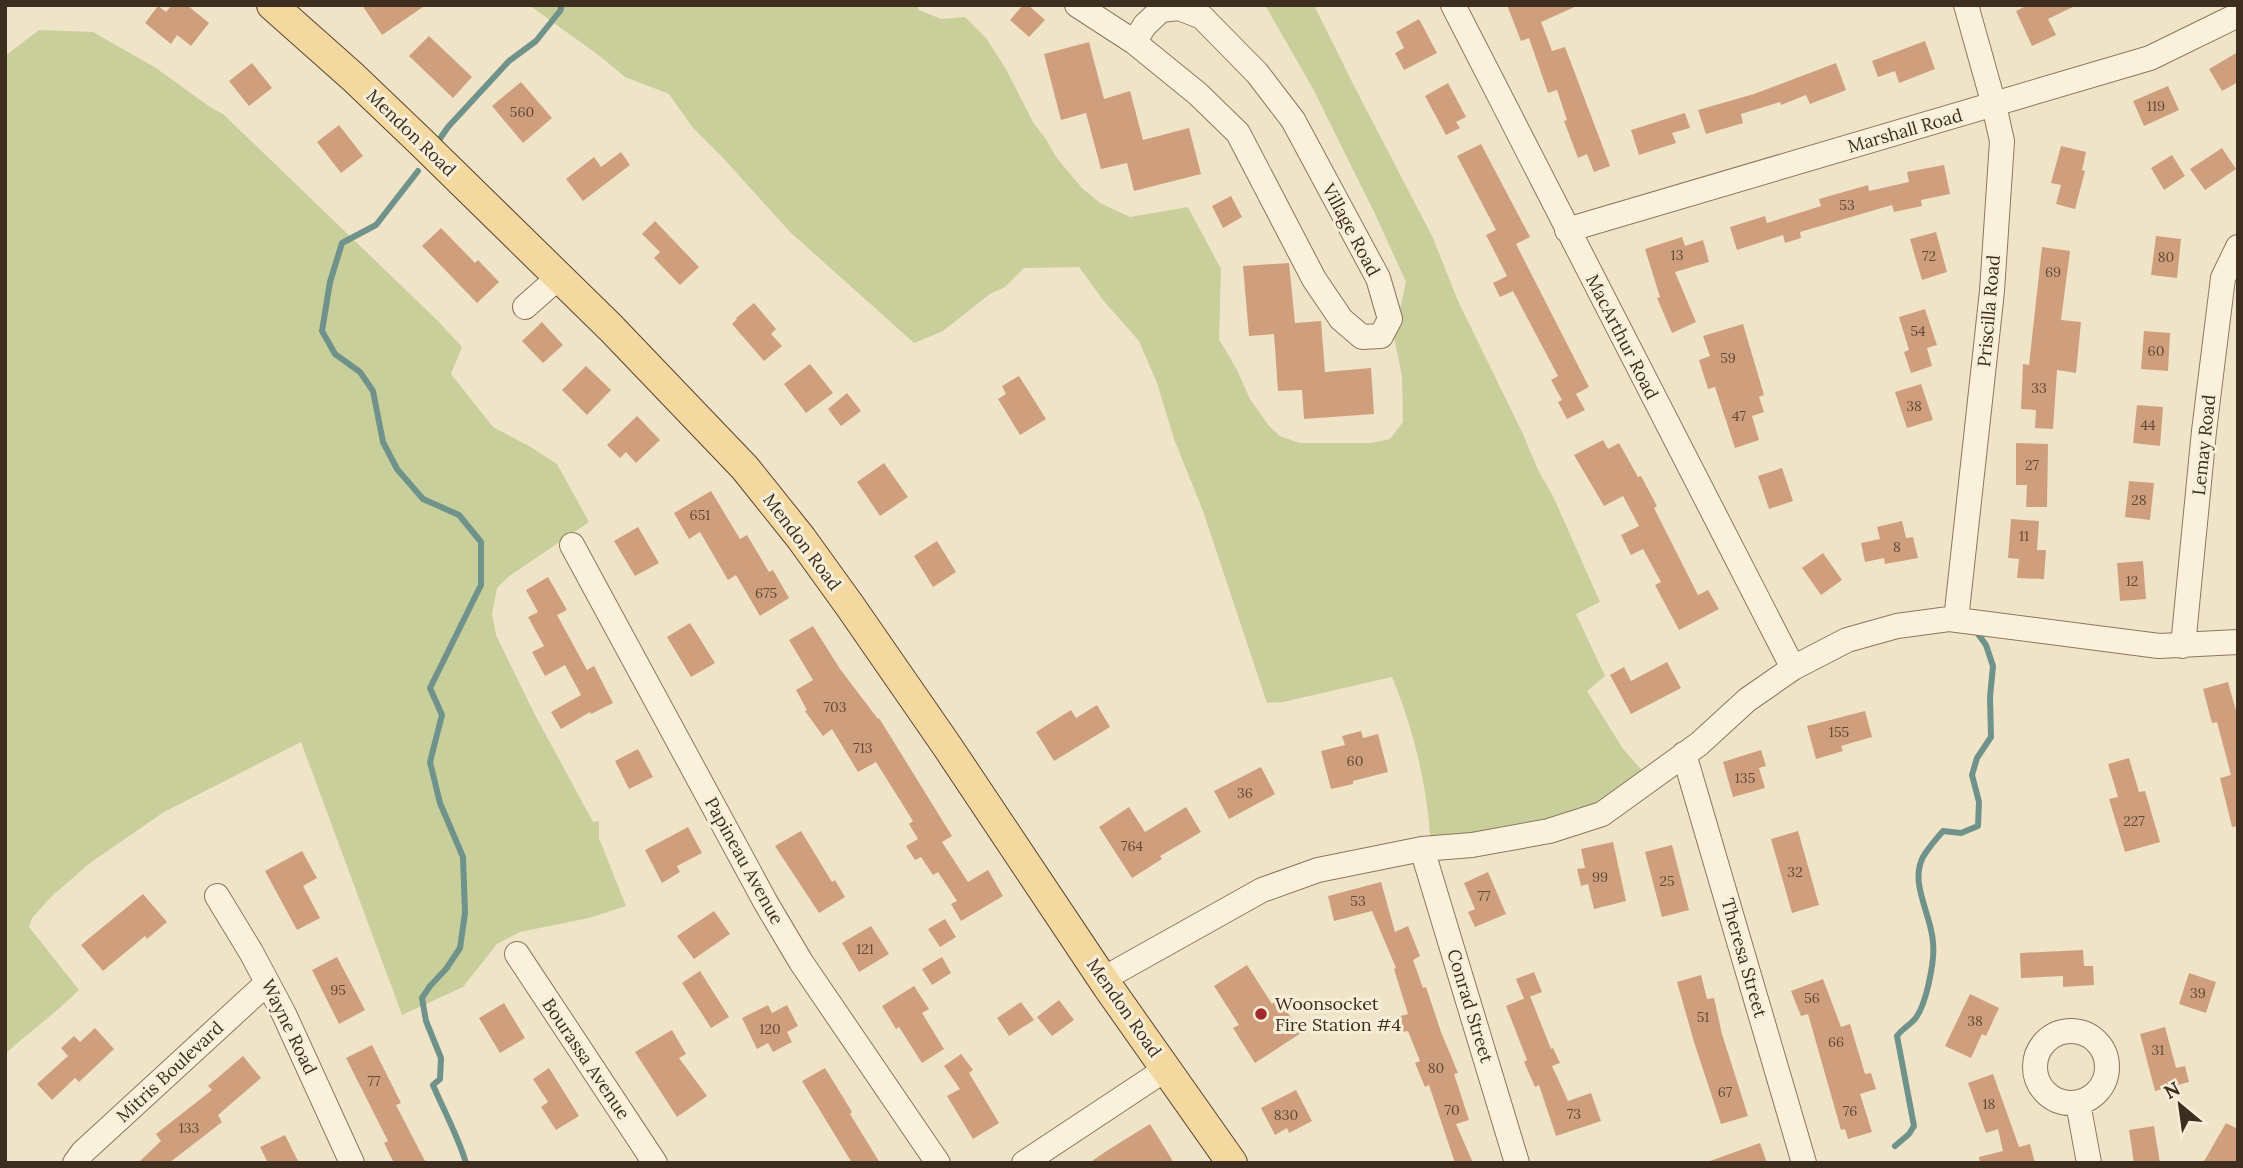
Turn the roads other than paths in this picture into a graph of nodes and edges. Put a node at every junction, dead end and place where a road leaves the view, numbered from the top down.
1 (272, 5) edge
2 (1077, 5) edge
3 (1453, 5) edge
4 (1966, 5) edge
5 (2238, 15) edge
6 (1134, 42) junction
7 (1994, 104) junction
8 (1567, 230) junction
9 (2238, 247) edge
10 (559, 277) junction
11 (525, 307) dead end
12 (572, 545) dead end
13 (1956, 620) junction
14 (2238, 642) edge
15 (2183, 646) junction
16 (1793, 668) junction
17 (1684, 754) junction
18 (1422, 849) junction
19 (216, 896) dead end
20 (517, 954) dead end
21 (1103, 979) junction
22 (267, 983) junction
23 (1166, 1069) junction
24 (2078, 1103) dead end
25 (75, 1163) edge
26 (352, 1163) edge
27 (655, 1163) edge
28 (938, 1163) edge
29 (1024, 1163) edge
30 (1232, 1163) edge
31 (1517, 1163) edge
32 (1804, 1163) edge
33 (2089, 1163) edge

1 - 10 main road, Mendon Road
2 - 6 street, Village Road
3 - 8 street, MacArthur Road
4 - 7 street, Priscilla Road
5 - 7 street, Marshall Road
6 - 6 street, Village Road
7 - 8 street, Marshall Road
7 - 13 street, Priscilla Road
8 - 16 street, MacArthur Road
9 - 15 street, Lemay Road
10 - 11 street
10 - 21 main road, Mendon Road
12 - 28 street, Papineau Avenue
13 - 15 street
13 - 16 street
14 - 15 street
16 - 17 street
17 - 18 street
17 - 32 street, Theresa Street
18 - 21 street
18 - 31 street, Conrad Street
19 - 22 street, Wayne Road
20 - 27 street, Bourassa Avenue
21 - 23 main road, Mendon Road
22 - 25 street, Mitris Boulevard
22 - 26 street, Wayne Road
23 - 29 street
23 - 30 main road, Mendon Road
24 - 33 street

